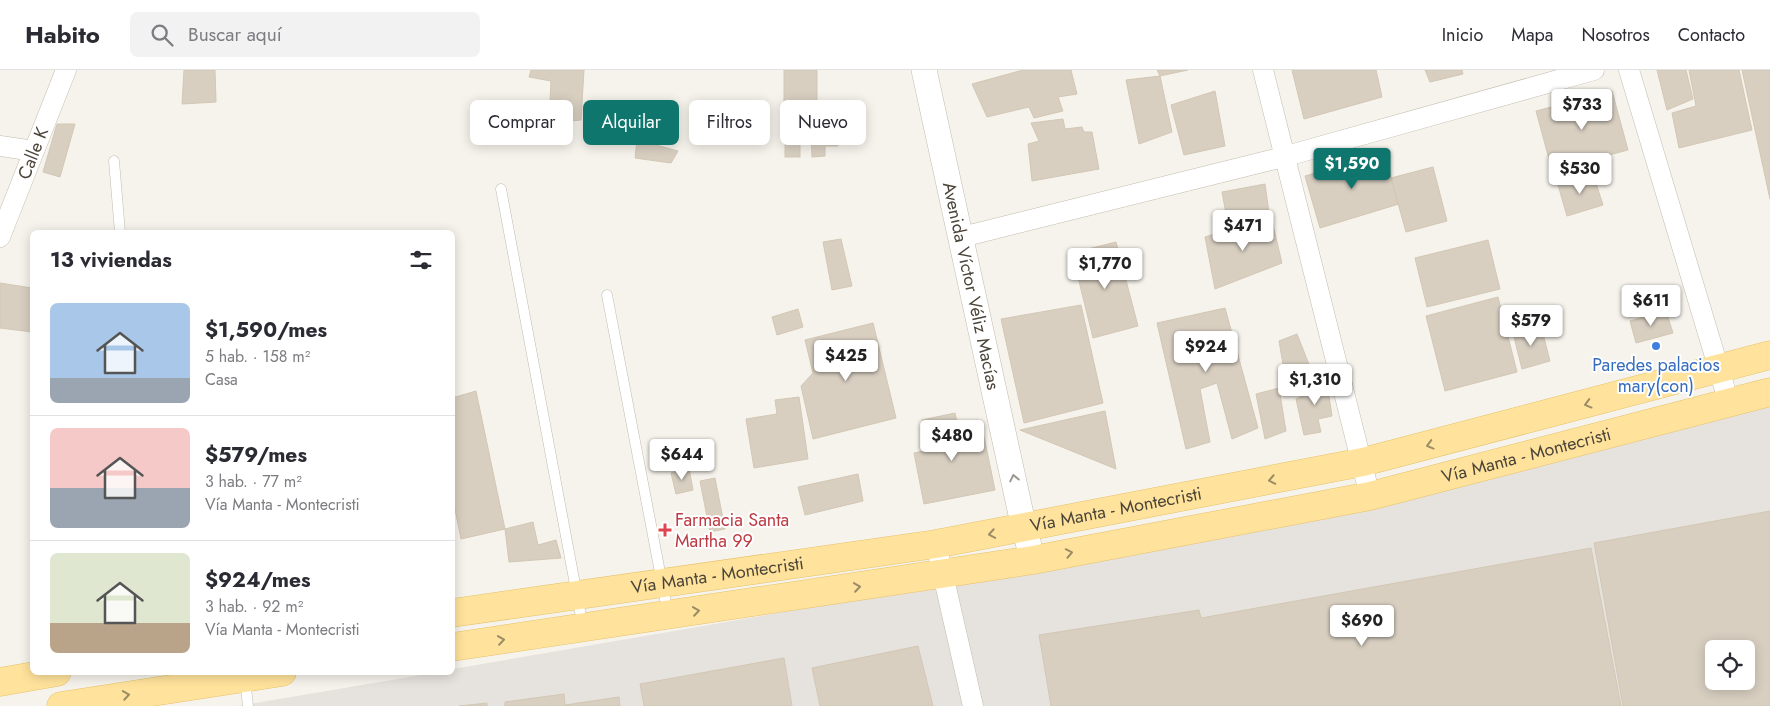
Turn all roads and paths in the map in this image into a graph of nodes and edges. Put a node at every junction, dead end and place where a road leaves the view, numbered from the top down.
1 (66, 70) edge
2 (924, 70) edge
3 (1263, 70) edge
4 (1594, 70) edge
5 (1629, 70) edge
6 (0, 146) edge
7 (34, 151) junction
8 (1283, 157) junction
9 (114, 161) dead end
10 (501, 189) dead end
11 (120, 230) edge
12 (0, 237) edge
13 (962, 237) junction
14 (607, 295) dead end
15 (1770, 355) edge
16 (1720, 370) junction
17 (1770, 392) edge
18 (1729, 403) junction
19 (1363, 462) junction
20 (1370, 496) junction
21 (1024, 528) junction
22 (936, 544) junction
23 (1033, 560) junction
24 (943, 574) junction
25 (662, 582) junction
26 (577, 594) junction
27 (455, 613) edge
28 (668, 615) junction
29 (583, 628) junction
30 (455, 647) edge
31 (40, 675) edge
32 (264, 675) edge
33 (245, 678) junction
34 (0, 682) edge
35 (61, 706) edge
36 (248, 706) edge
37 (973, 706) edge

1 - 7 street, Calle K
2 - 13 street, Avenida Víctor Véliz Macías
3 - 8 street
4 - 8 street
5 - 16 street
6 - 7 street
7 - 12 street, Calle K
8 - 13 street
8 - 19 street
9 - 11 lane
10 - 26 lane
21 -> 13 street, Avenida Víctor Véliz Macías
14 - 25 lane
15 - 16 main road, Vía Manta - Montecristi
16 - 18 street
16 -> 19 main road, Vía Manta - Montecristi
17 - 18 main road, Vía Manta - Montecristi
18 - 20 main road, Vía Manta - Montecristi
19 - 20 street
19 -> 21 main road, Vía Manta - Montecristi
23 -> 20 main road, Vía Manta - Montecristi
21 -> 22 main road, Vía Manta - Montecristi
21 - 23 street, Avenida Víctor Véliz Macías
22 - 24 street
22 - 25 main road, Vía Manta - Montecristi
23 - 24 main road, Vía Manta - Montecristi
28 -> 24 main road, Vía Manta - Montecristi
24 - 37 street
25 - 26 main road, Vía Manta - Montecristi
25 - 28 lane
26 - 27 main road, Vía Manta - Montecristi
26 - 29 lane
28 - 29 main road, Vía Manta - Montecristi
30 -> 29 main road, Vía Manta - Montecristi
31 - 34 main road
32 - 33 main road
35 -> 33 main road
33 - 36 lane

